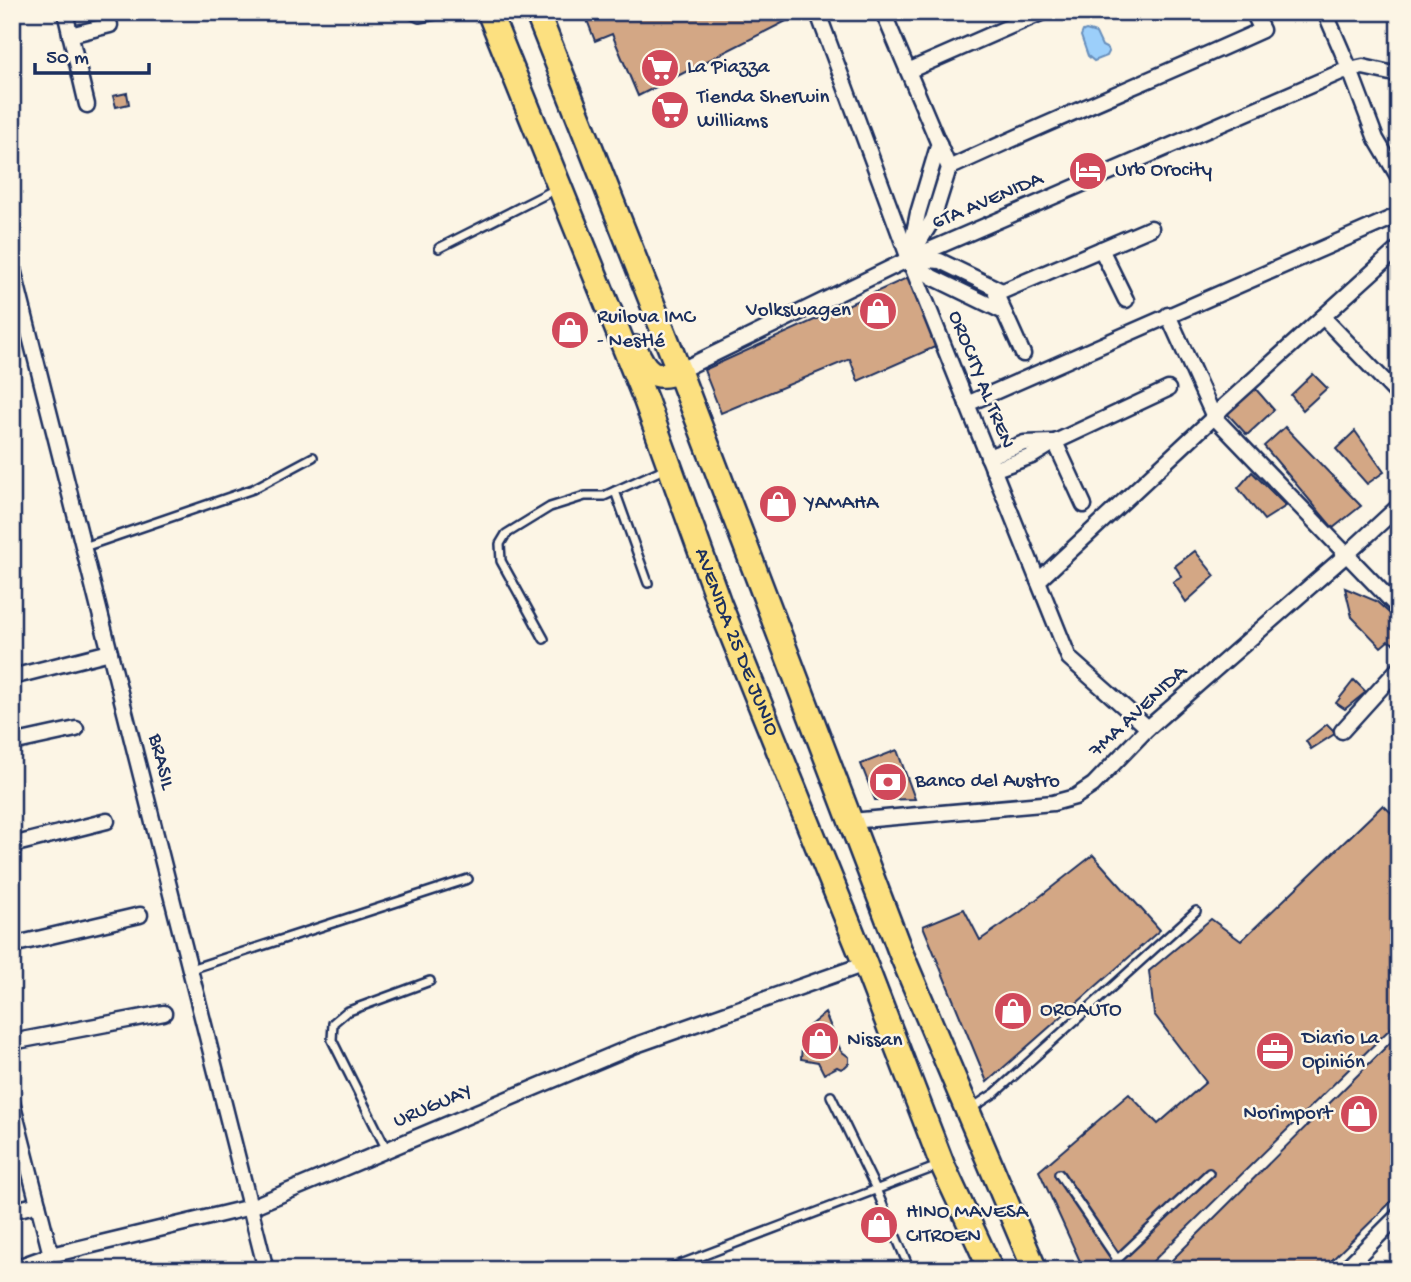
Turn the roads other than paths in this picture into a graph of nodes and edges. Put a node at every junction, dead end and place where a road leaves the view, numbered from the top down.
1 (65, 12) edge
2 (407, 12) edge
3 (453, 12) edge
4 (489, 12) edge
5 (537, 12) edge
6 (883, 12) edge
7 (1043, 12) edge
8 (1253, 12) edge
9 (1325, 12) edge
10 (819, 16) dead end
11 (110, 25) dead end
12 (71, 34) junction
13 (1350, 70) junction
14 (908, 71) junction
15 (1399, 75) edge
16 (87, 105) dead end
17 (939, 143) junction
18 (949, 168) junction
19 (1399, 178) edge
20 (560, 187) junction
21 (1399, 215) edge
22 (1151, 228) dead end
23 (439, 248) dead end
24 (1101, 249) junction
25 (1396, 255) edge
26 (587, 256) junction
27 (909, 259) junction
28 (12, 265) edge
29 (1002, 291) junction
30 (1126, 300) dead end
31 (1004, 312) junction
32 (1168, 315) junction
33 (1323, 317) junction
34 (1023, 355) dead end
35 (679, 371) junction
36 (1168, 390) dead end
37 (1399, 396) edge
38 (967, 404) junction
39 (1214, 417) junction
40 (1055, 442) junction
41 (313, 457) dead end
42 (991, 464) junction
43 (670, 466) junction
44 (615, 491) junction
45 (1084, 505) dead end
46 (1399, 506) edge
47 (84, 547) junction
48 (1346, 555) junction
49 (1038, 581) junction
50 (648, 583) dead end
51 (1399, 609) edge
52 (544, 639) dead end
53 (110, 652) junction
54 (1399, 668) edge
55 (12, 677) edge
56 (1148, 728) junction
57 (76, 729) dead end
58 (1342, 731) dead end
59 (12, 743) edge
60 (107, 821) dead end
61 (850, 821) junction
62 (12, 845) edge
63 (468, 879) dead end
64 (1196, 911) dead end
65 (140, 915) dead end
66 (12, 945) edge
67 (864, 964) junction
68 (191, 969) junction
69 (430, 981) dead end
70 (164, 1013) dead end
71 (12, 1042) edge
72 (831, 1096) dead end
73 (12, 1102) edge
74 (968, 1110) junction
75 (387, 1150) junction
76 (942, 1164) junction
77 (1209, 1173) dead end
78 (1059, 1174) dead end
79 (876, 1189) junction
80 (38, 1204) junction
81 (251, 1207) junction
82 (12, 1211) edge
83 (1399, 1215) edge
84 (51, 1255) junction
85 (1117, 1259) junction
86 (12, 1269) edge
87 (267, 1270) edge
88 (664, 1270) edge
89 (910, 1270) edge
90 (992, 1270) edge
91 (1035, 1270) edge
92 (1106, 1270) edge
93 (1344, 1270) edge

1 - 12 street
2 - 3 lane
4 - 20 main road, AVENIDA 25 DE JUNIO
5 - 35 main road, AVENIDA 25 DE JUNIO
6 - 14 street
7 - 14 street
8 - 18 street
9 - 13 street
10 - 27 street, OROCITY AL TREN
11 - 12 street
12 - 16 street
13 - 15 street, 6TA AVENIDA
13 - 19 street
13 - 27 street, 6TA AVENIDA
14 - 17 street
17 - 18 street
17 - 27 street
18 - 27 street
20 - 23 lane
20 - 26 main road, AVENIDA 25 DE JUNIO
21 - 32 street
22 - 24 street
24 - 29 street
24 - 30 street
25 - 33 street
26 - 35 main road
26 - 43 main road, AVENIDA 25 DE JUNIO
27 - 29 street
27 - 31 street
27 - 35 street, 6TA AVENIDA
27 - 38 street, OROCITY AL TREN
28 - 47 street, BRASIL
29 - 31 street
31 - 34 street
32 - 38 street
32 - 39 street
33 - 37 street
33 - 39 street
35 - 61 main road, AVENIDA 25 DE JUNIO
36 - 40 street
38 - 42 street, OROCITY AL TREN
39 - 48 street
39 - 49 street
40 - 42 street
40 - 45 street
41 - 47 lane
42 - 49 street, OROCITY AL TREN
43 - 44 lane
43 - 67 main road, AVENIDA 25 DE JUNIO
44 - 50 lane
44 - 52 lane
46 - 48 street, 7MA AVENIDA
47 - 53 street, BRASIL
48 - 51 street
48 - 56 street, 7MA AVENIDA
49 - 56 street, OROCITY AL TREN
53 - 55 street
53 - 68 street, BRASIL
54 - 58 street
56 - 61 street, 7MA AVENIDA
57 - 59 street
60 - 62 street
61 - 74 main road, AVENIDA 25 DE JUNIO
63 - 68 lane
64 - 74 lane
65 - 66 street
67 - 75 street, URUGUAY
67 - 76 main road, AVENIDA 25 DE JUNIO
68 - 81 street, BRASIL
69 - 75 lane
70 - 71 street
72 - 79 lane
73 - 80 street
74 - 91 main road, AVENIDA 25 DE JUNIO
75 - 81 street, URUGUAY
76 - 79 lane
76 - 90 main road, AVENIDA 25 DE JUNIO
77 - 85 lane
78 - 85 lane
79 - 88 lane
79 - 89 lane
80 - 82 street
80 - 84 street
81 - 84 street, URUGUAY
81 - 87 street, BRASIL
83 - 93 street
84 - 86 street, URUGUAY
85 - 92 lane

